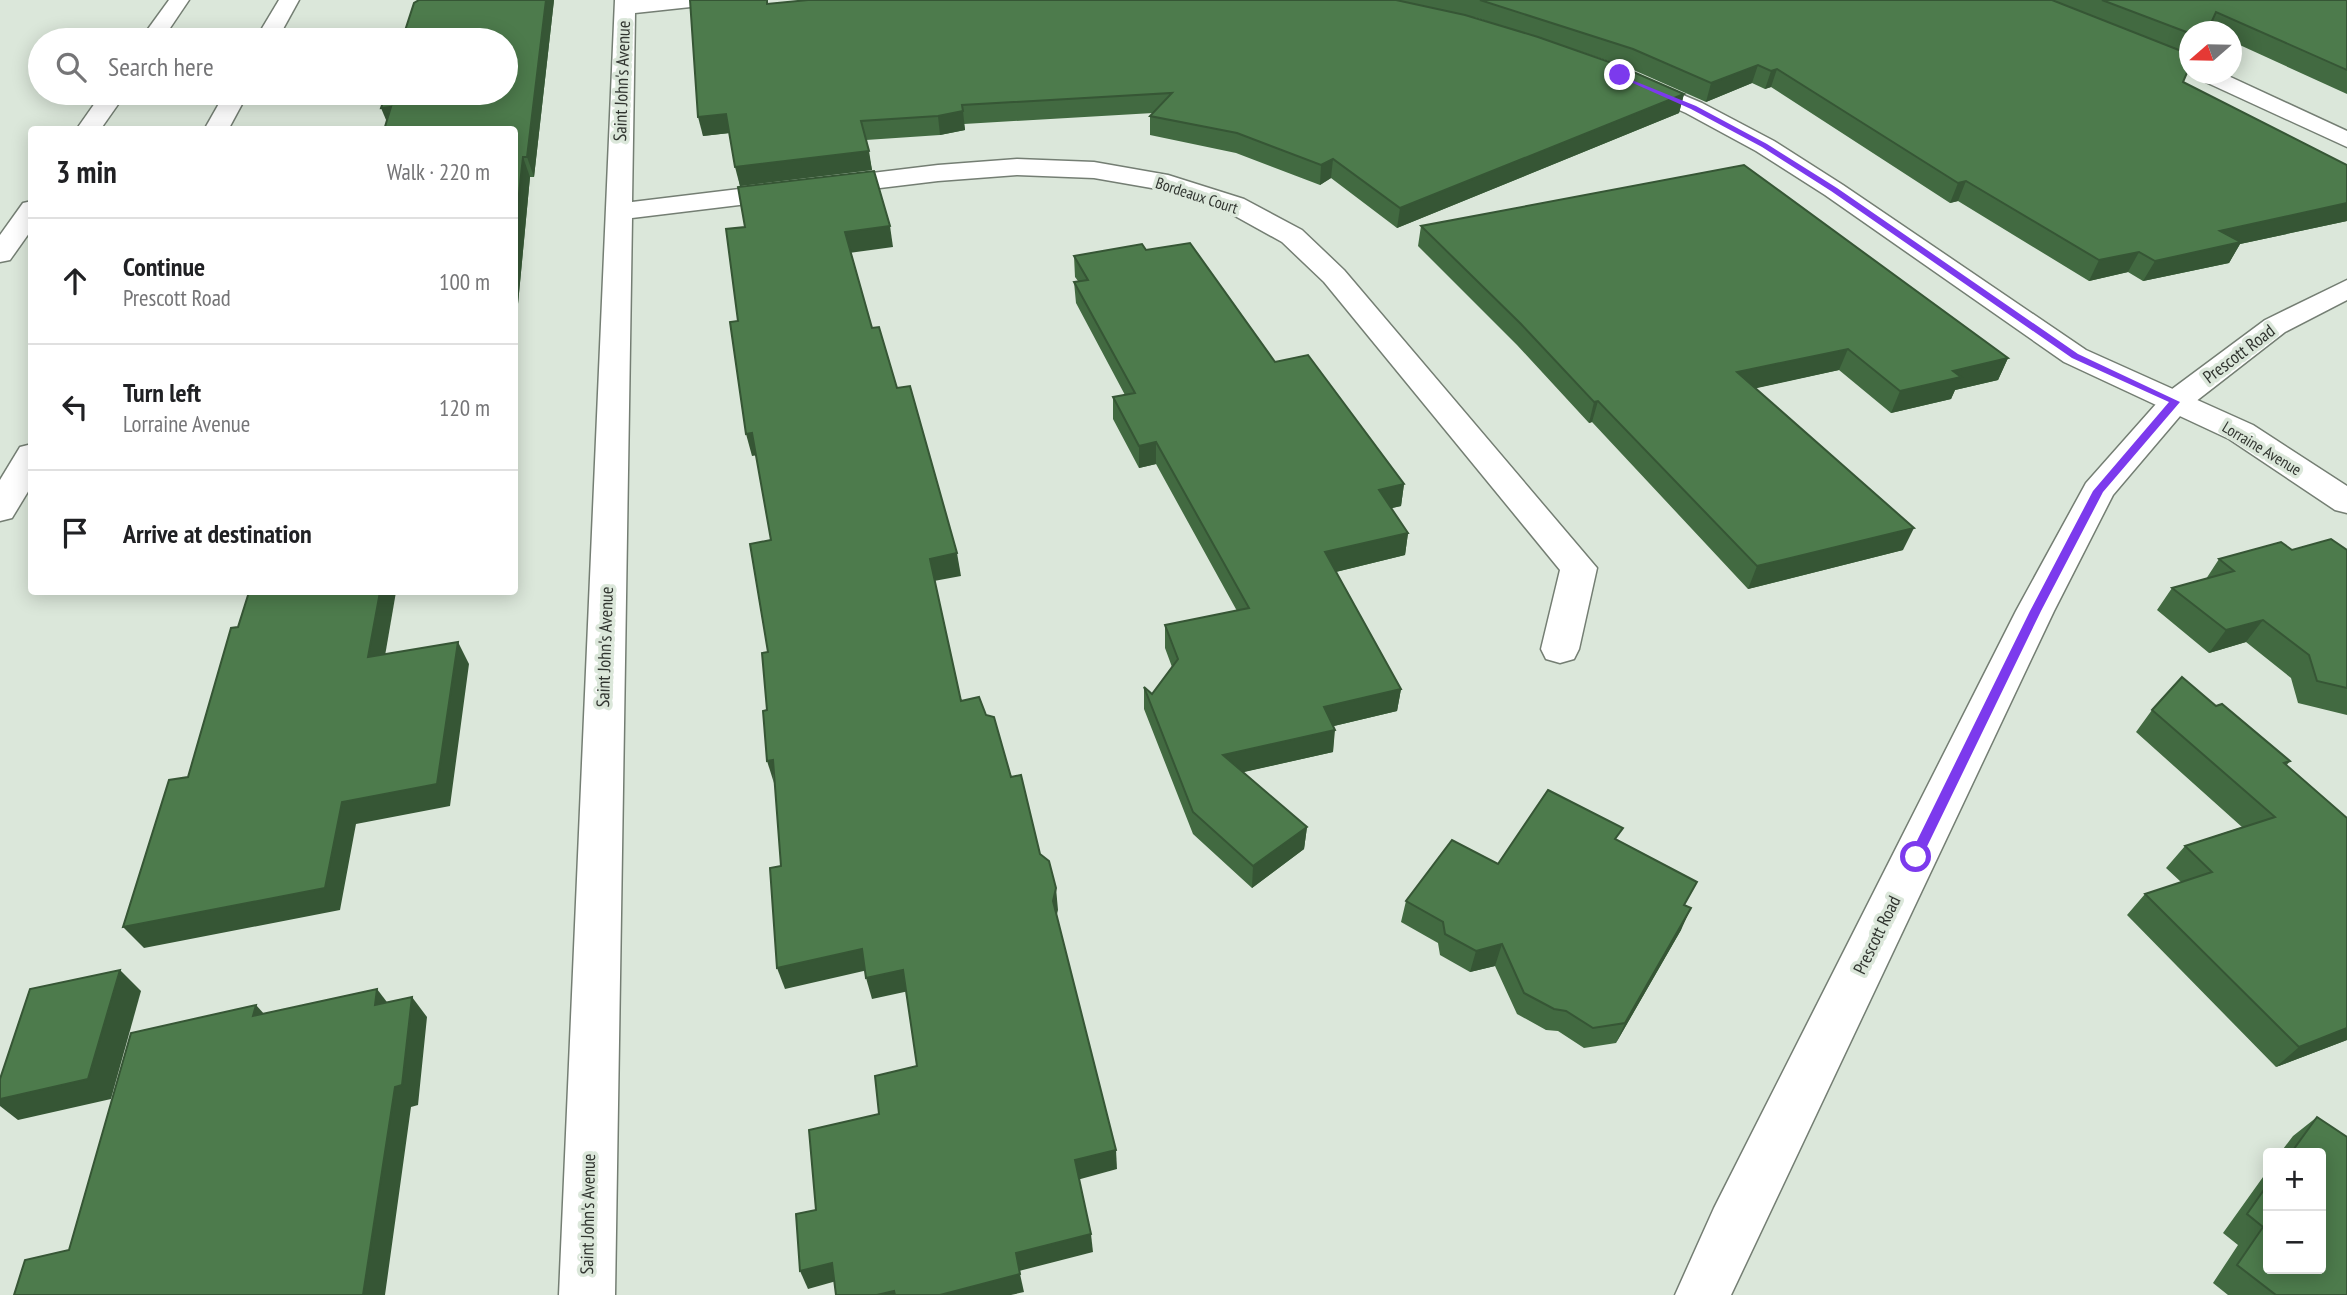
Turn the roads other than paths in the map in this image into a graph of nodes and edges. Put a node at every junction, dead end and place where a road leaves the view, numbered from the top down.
1 (179, 0) edge
2 (289, 0) edge
3 (700, 0) edge
4 (625, 4) edge
5 (159, 28) edge
6 (273, 28) edge
7 (1607, 71) edge
8 (2228, 84) edge
9 (106, 105) edge
10 (230, 105) edge
11 (91, 126) edge
12 (218, 126) edge
13 (2347, 140) edge
14 (618, 212) junction
15 (28, 215) edge
16 (0, 254) edge
17 (2347, 289) edge
18 (2175, 402) junction
19 (28, 461) edge
20 (2347, 502) edge
21 (0, 510) edge
22 (1560, 649) dead end
23 (587, 1295) edge
24 (1703, 1295) edge

1 - 5 street
2 - 6 street
3 - 4 street
4 - 14 street, Saint John's Avenue
7 - 18 street, Lorraine Avenue
8 - 13 street
9 - 11 street
10 - 12 street
14 - 22 street, Bordeaux Court
14 - 23 street, Saint John's Avenue
15 - 16 street
17 - 18 street, Prescott Road
18 - 20 street, Lorraine Avenue
18 - 24 street, Prescott Road
19 - 21 street

